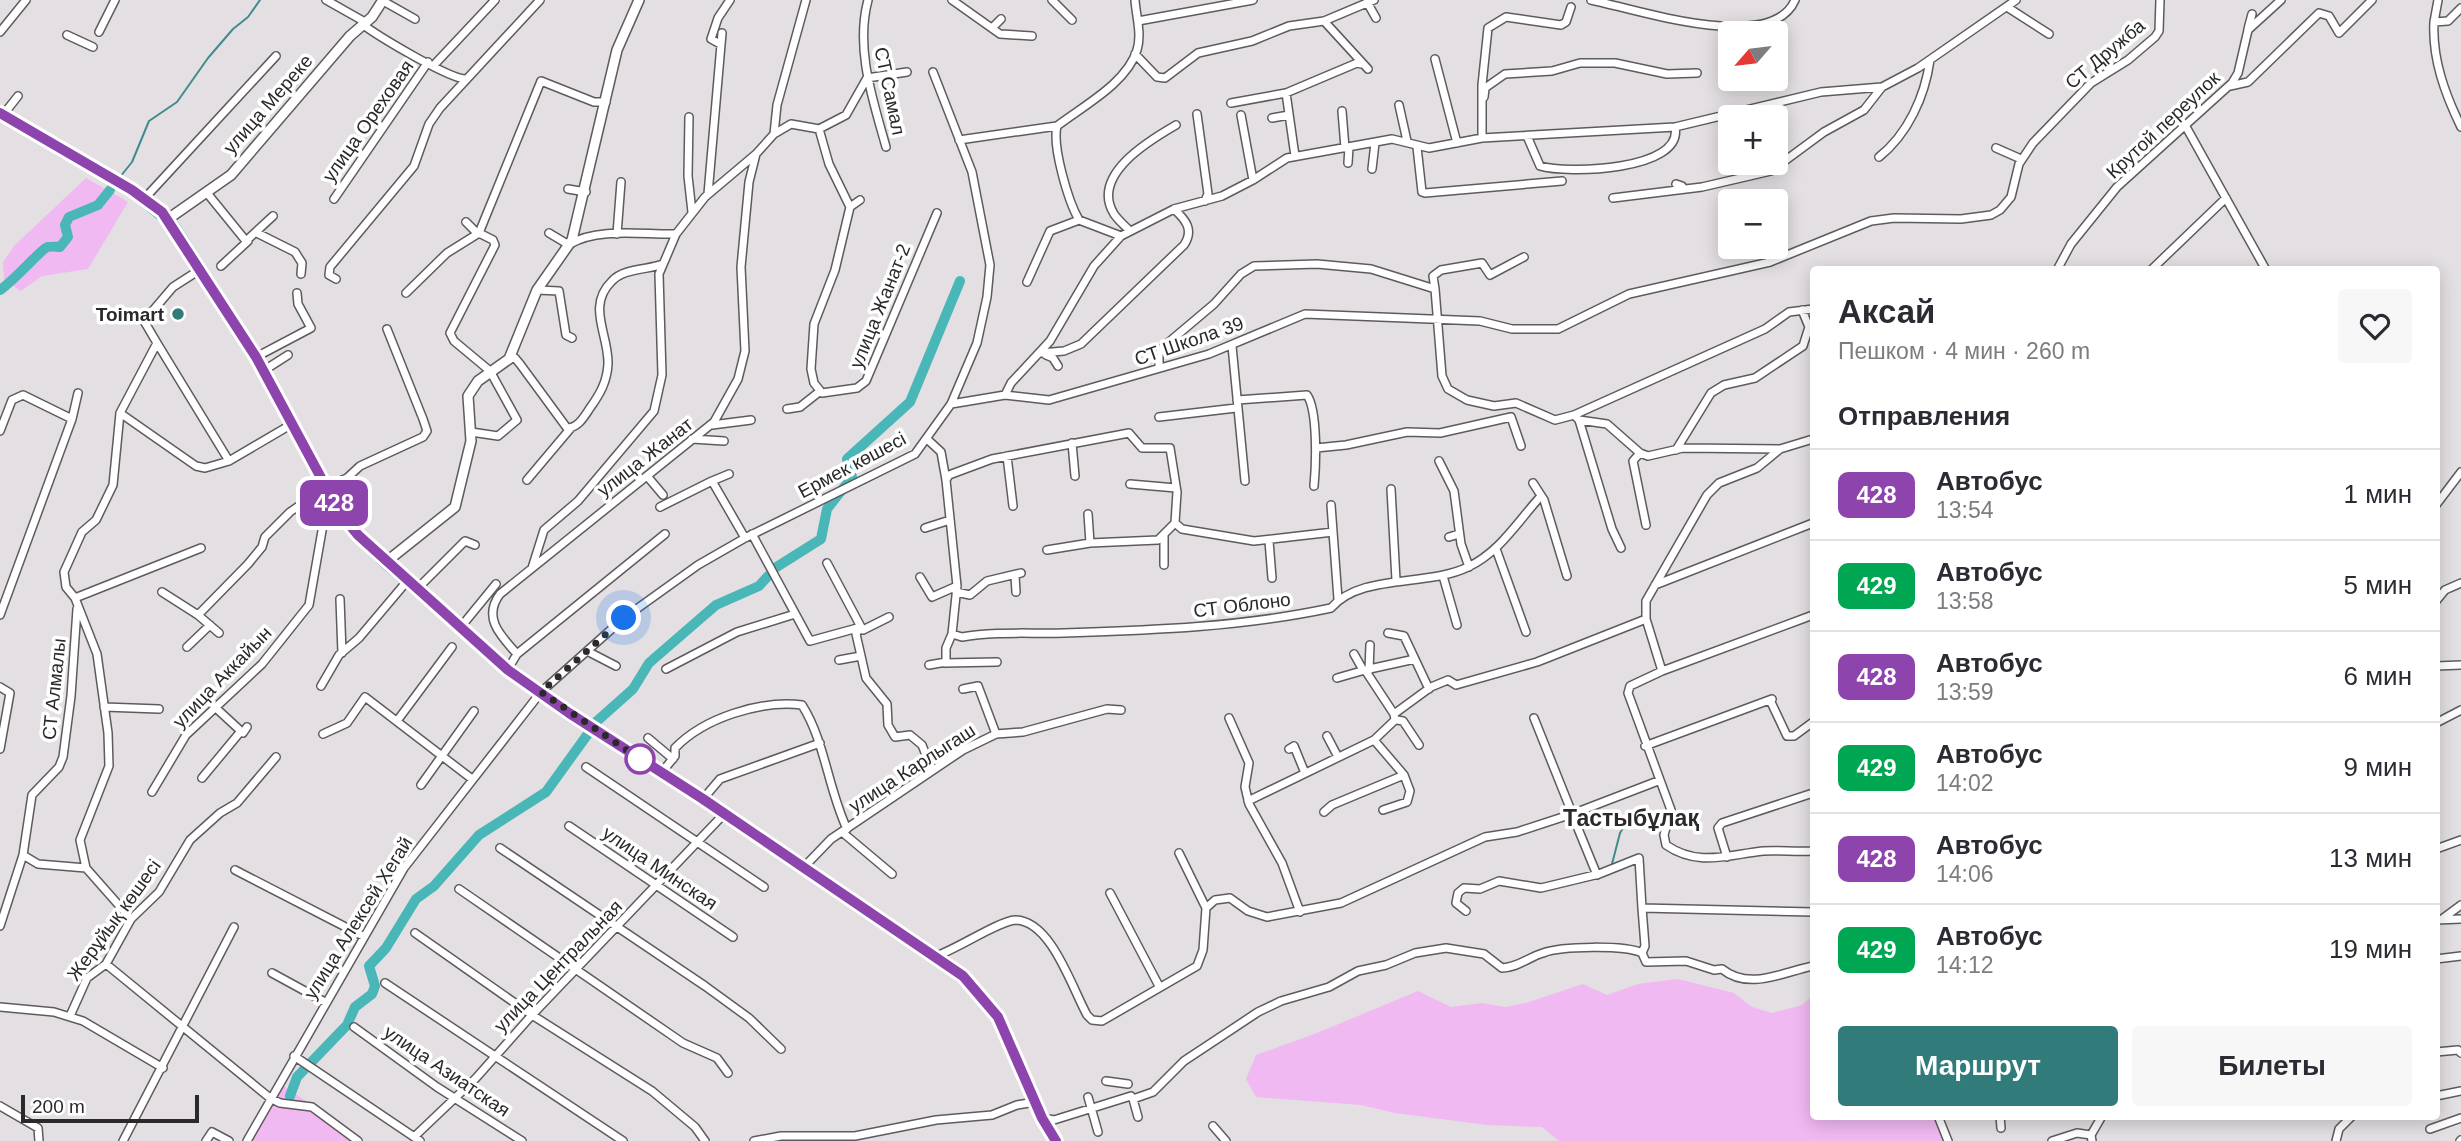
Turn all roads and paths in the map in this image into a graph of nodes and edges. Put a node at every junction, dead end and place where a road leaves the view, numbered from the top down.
1 (26, 0) edge
2 (115, 0) edge
3 (326, 0) edge
4 (383, 0) edge
5 (495, 0) edge
6 (540, 0) edge
7 (639, 0) edge
8 (730, 0) edge
9 (806, 0) edge
10 (868, 0) edge
11 (952, 0) edge
12 (1135, 0) edge
13 (1253, 0) edge
14 (1591, 0) edge
15 (1795, 0) edge
16 (2016, 0) edge
17 (2160, 0) edge
18 (2280, 0) edge
19 (2372, 0) edge
20 (2438, 0) edge
21 (1056, 1) edge
22 (1371, 1) edge
23 (1571, 7) dead end
24 (2007, 7) junction
25 (2461, 8) edge
26 (2252, 14) dead end
27 (1376, 18) dead end
28 (415, 19) dead end
29 (1001, 19) dead end
30 (1072, 20) dead end
31 (1324, 20) junction
32 (1138, 21) junction
33 (2434, 22) junction
34 (363, 23) junction
35 (992, 28) junction
36 (2248, 30) junction
37 (0, 32) edge
38 (99, 32) dead end
39 (722, 33) dead end
40 (2049, 34) dead end
41 (67, 35) dead end
42 (1032, 36) dead end
43 (720, 44) junction
44 (93, 47) dead end
45 (1135, 54) junction
46 (276, 56) dead end
47 (1435, 59) dead end
48 (1930, 60) junction
49 (431, 64) junction
50 (907, 72) dead end
51 (933, 72) dead end
52 (1697, 73) dead end
53 (867, 78) junction
54 (466, 79) junction
55 (2228, 86) junction
56 (1882, 87) junction
57 (1286, 93) junction
58 (19, 96) dead end
59 (1484, 97) junction
60 (606, 103) junction
61 (1231, 103) dead end
62 (1399, 105) dead end
63 (1342, 111) dead end
64 (1, 114) edge
65 (1197, 114) dead end
66 (1241, 115) dead end
67 (1289, 115) junction
68 (689, 117) dead end
69 (1272, 118) dead end
70 (1176, 125) dead end
71 (2185, 125) junction
72 (1057, 126) junction
73 (2461, 127) edge
74 (1675, 128) junction
75 (819, 129) junction
76 (777, 132) junction
77 (1527, 136) junction
78 (1482, 138) junction
79 (959, 140) junction
80 (1407, 141) junction
81 (1375, 143) junction
82 (1457, 143) junction
83 (886, 147) dead end
84 (1347, 147) junction
85 (1417, 147) junction
86 (1996, 148) dead end
87 (756, 154) junction
88 (1295, 156) junction
89 (1879, 157) dead end
90 (2021, 159) junction
91 (1348, 163) dead end
92 (1373, 169) dead end
93 (1254, 180) junction
94 (1562, 181) dead end
95 (621, 182) dead end
96 (568, 189) dead end
97 (586, 192) junction
98 (207, 193) junction
99 (708, 194) junction
100 (145, 198) junction
101 (1613, 198) dead end
102 (2226, 198) junction
103 (334, 199) dead end
104 (860, 200) dead end
105 (1205, 201) junction
106 (850, 207) junction
107 (1174, 209) junction
108 (692, 212) junction
109 (937, 213) dead end
110 (273, 216) dead end
111 (1894, 218) joint
112 (168, 219) junction
113 (1079, 220) junction
114 (466, 222) dead end
115 (1129, 230) junction
116 (257, 233) junction
117 (479, 233) junction
118 (549, 233) dead end
119 (617, 234) junction
120 (676, 234) junction
121 (1121, 236) junction
122 (245, 242) junction
123 (569, 245) junction
124 (1524, 257) dead end
125 (663, 264) junction
126 (221, 266) dead end
127 (2059, 266) edge
128 (2155, 266) edge
129 (2264, 266) edge
130 (201, 269) junction
131 (301, 274) dead end
132 (336, 279) dead end
133 (1027, 282) dead end
134 (1435, 289) junction
135 (537, 290) junction
136 (297, 293) dead end
137 (406, 293) dead end
138 (1810, 309) edge
139 (1802, 310) junction
140 (1439, 320) junction
141 (387, 329) dead end
142 (572, 338) dead end
143 (158, 343) junction
144 (1232, 346) junction
145 (288, 355) dead end
146 (1038, 355) junction
147 (256, 357) junction
148 (509, 359) junction
149 (1058, 366) dead end
150 (1158, 367) junction
151 (263, 370) junction
152 (490, 370) junction
153 (820, 392) junction
154 (78, 393) dead end
155 (1005, 394) junction
156 (951, 404) junction
157 (1237, 404) junction
158 (787, 409) dead end
159 (120, 413) junction
160 (1159, 417) dead end
161 (1576, 418) junction
162 (72, 419) junction
163 (751, 420) dead end
164 (292, 424) junction
165 (711, 425) junction
166 (567, 430) junction
167 (0, 431) edge
168 (471, 432) junction
169 (483, 435) junction
170 (692, 439) junction
171 (927, 439) junction
172 (490, 440) dead end
173 (1810, 440) edge
174 (724, 441) dead end
175 (1072, 443) junction
176 (1521, 446) dead end
177 (1316, 448) junction
178 (1780, 449) junction
179 (1675, 450) junction
180 (1640, 453) junction
181 (1007, 456) junction
182 (229, 461) junction
183 (1439, 461) dead end
184 (2461, 472) edge
185 (729, 474) dead end
186 (647, 475) junction
187 (1076, 475) dead end
188 (527, 480) dead end
189 (946, 480) junction
190 (712, 481) junction
191 (1245, 481) dead end
192 (1533, 483) dead end
193 (1130, 484) dead end
194 (1314, 486) dead end
195 (326, 487) junction
196 (1176, 488) junction
197 (1391, 489) dead end
198 (663, 495) dead end
199 (1541, 496) junction
200 (2440, 500) edge
201 (1331, 505) dead end
202 (1013, 506) dead end
203 (660, 507) dead end
204 (340, 513) junction
205 (1088, 514) dead end
206 (950, 520) junction
207 (1175, 523) junction
208 (1810, 524) edge
209 (1646, 525) dead end
210 (925, 528) dead end
211 (1332, 532) junction
212 (665, 534) dead end
213 (1459, 534) junction
214 (1164, 535) junction
215 (748, 536) junction
216 (1449, 537) dead end
217 (1269, 541) junction
218 (1090, 543) junction
219 (475, 545) dead end
220 (201, 548) dead end
221 (1621, 548) dead end
222 (1496, 549) junction
223 (1047, 550) dead end
224 (386, 562) junction
225 (827, 563) dead end
226 (1164, 565) dead end
227 (1469, 567) junction
228 (532, 568) junction
229 (1443, 576) junction
230 (1567, 576) dead end
231 (920, 577) dead end
232 (1272, 578) dead end
233 (408, 580) junction
234 (1396, 580) junction
235 (2461, 583) edge
236 (496, 584) dead end
237 (1655, 585) junction
238 (418, 588) junction
239 (956, 589) junction
240 (162, 592) dead end
241 (1016, 592) dead end
242 (2440, 596) edge
243 (75, 598) junction
244 (340, 599) dead end
245 (1338, 599) junction
246 (795, 614) junction
247 (0, 615) edge
248 (198, 615) junction
249 (1810, 616) edge
250 (890, 617) dead end
251 (1646, 619) junction
252 (210, 625) junction
253 (1457, 625) dead end
254 (460, 628) junction
255 (860, 628) junction
256 (1526, 632) dead end
257 (219, 633) dead end
258 (1388, 633) dead end
259 (953, 634) junction
260 (1370, 645) dead end
261 (187, 648) dead end
262 (452, 648) dead end
263 (587, 651) junction
264 (342, 653) junction
265 (517, 654) junction
266 (1354, 654) dead end
267 (861, 656) junction
268 (1415, 659) junction
269 (839, 660) dead end
270 (946, 661) junction
271 (998, 662) dead end
272 (929, 665) dead end
273 (2461, 665) edge
274 (616, 666) dead end
275 (2440, 666) edge
276 (666, 669) dead end
277 (508, 670) junction
278 (1366, 670) junction
279 (1662, 671) junction
280 (1337, 678) dead end
281 (321, 686) dead end
282 (0, 687) edge
283 (962, 689) dead end
284 (1429, 689) junction
285 (541, 692) junction
286 (104, 707) junction
287 (159, 709) dead end
288 (217, 709) junction
289 (1121, 710) dead end
290 (2461, 710) edge
291 (474, 711) dead end
292 (1229, 718) dead end
293 (1534, 718) dead end
294 (1395, 719) junction
295 (397, 721) junction
296 (2440, 721) edge
297 (1810, 725) edge
298 (1411, 733) junction
299 (323, 734) dead end
300 (996, 734) junction
301 (1327, 736) dead end
302 (649, 738) dead end
303 (1374, 740) junction
304 (820, 743) junction
305 (1292, 745) dead end
306 (1419, 745) dead end
307 (1645, 746) junction
308 (0, 749) edge
309 (440, 755) junction
310 (276, 757) dead end
311 (1338, 757) junction
312 (673, 759) junction
313 (586, 767) dead end
314 (932, 770) junction
315 (662, 772) junction
316 (1306, 773) junction
317 (1404, 775) junction
318 (202, 778) dead end
319 (472, 779) junction
320 (1658, 781) junction
321 (421, 785) dead end
322 (152, 792) dead end
323 (1810, 794) edge
324 (703, 799) junction
325 (1248, 801) junction
326 (1383, 810) dead end
327 (1324, 812) dead end
328 (1572, 813) junction
329 (724, 814) junction
330 (569, 826) dead end
331 (845, 830) junction
332 (2461, 840) edge
333 (698, 843) junction
334 (500, 848) dead end
335 (2440, 848) edge
336 (1810, 851) edge
337 (1179, 853) dead end
338 (23, 855) junction
339 (1727, 856) junction
340 (804, 867) junction
341 (86, 868) junction
342 (235, 870) dead end
343 (892, 874) dead end
344 (1597, 875) junction
345 (658, 884) junction
346 (764, 887) dead end
347 (459, 889) dead end
348 (1110, 893) dead end
349 (2461, 905) edge
350 (1206, 908) junction
351 (1642, 908) junction
352 (1466, 911) dead end
353 (1300, 912) junction
354 (1810, 912) edge
355 (131, 919) junction
356 (2440, 919) edge
357 (2461, 919) edge
358 (2440, 920) edge
359 (0, 926) edge
360 (234, 927) dead end
361 (618, 927) junction
362 (415, 933) dead end
363 (363, 936) junction
364 (733, 937) dead end
365 (1642, 953) junction
366 (936, 956) junction
367 (2461, 956) edge
368 (2440, 959) edge
369 (106, 964) junction
370 (1810, 967) edge
371 (576, 971) junction
372 (272, 973) dead end
373 (385, 983) dead end
374 (1159, 986) junction
375 (324, 1002) junction
376 (0, 1007) edge
377 (532, 1015) junction
378 (70, 1016) junction
379 (354, 1027) dead end
380 (184, 1028) junction
381 (781, 1049) dead end
382 (2440, 1052) edge
383 (2461, 1054) edge
384 (495, 1055) junction
385 (294, 1056) junction
386 (163, 1068) junction
387 (728, 1073) dead end
388 (1106, 1082) dead end
389 (2461, 1091) edge
390 (2440, 1095) edge
391 (455, 1097) junction
392 (1088, 1097) dead end
393 (270, 1098) junction
394 (1132, 1098) junction
395 (1035, 1102) junction
396 (0, 1106) edge
397 (1092, 1109) junction
398 (1138, 1117) dead end
399 (1042, 1118) junction
400 (2461, 1118) edge
401 (1940, 1120) edge
402 (2000, 1120) edge
403 (2106, 1120) edge
404 (2348, 1120) edge
405 (1213, 1126) dead end
406 (2001, 1128) dead end
407 (2430, 1129) dead end
408 (1098, 1132) dead end
409 (2092, 1135) edge
410 (417, 1139) edge
411 (39, 1141) edge
412 (123, 1141) edge
413 (206, 1141) edge
414 (229, 1141) edge
415 (247, 1141) edge
416 (358, 1141) edge
417 (522, 1141) edge
418 (623, 1141) edge
419 (705, 1141) edge
420 (754, 1141) edge
421 (1056, 1141) edge
422 (1226, 1141) edge
423 (1948, 1141) edge
424 (2052, 1141) edge
425 (2336, 1141) edge

1 - 37 street
2 - 38 street
3 - 34 street
4 - 28 street
4 - 34 street, улица Мереке
5 - 49 street, улица Ореховая
6 - 54 street
7 - 60 street
8 - 43 street
9 - 76 street
10 - 53 street, СТ Самал
11 - 35 street
12 - 32 street
13 - 32 street
14 - 15 street
16 - 24 street
17 - 90 street, СТ Дружба
18 - 36 street
19 - 55 street
20 - 33 street
21 - 30 street
22 - 27 street
22 - 31 street
23 - 59 street
24 - 40 street
24 - 48 street
25 - 33 street
26 - 36 street, Крутой переулок
29 - 35 street
31 - 45 street
31 - 57 street
32 - 45 street
33 - 73 street
34 - 49 street
34 - 98 street, улица Мереке
35 - 42 street
36 - 55 street, Крутой переулок
39 - 43 street
41 - 44 street
43 - 99 street
45 - 72 street
46 - 100 street
47 - 82 street
48 - 56 street
48 - 89 street
49 - 54 street
49 - 103 street, улица Ореховая
50 - 53 street
51 - 79 street, Ермек көшесі
52 - 59 street
53 - 75 street
53 - 83 street, СТ Самал
54 - 132 street
55 - 71 street, Крутой переулок
56 - 74 street
56 - 101 street
57 - 61 street
57 - 67 street
58 - 64 street
59 - 78 street
60 - 97 street
60 - 117 street
62 - 80 street
63 - 84 street
64 - 100 main road
65 - 105 street
66 - 93 street
67 - 69 street
67 - 88 street
68 - 108 street
70 - 115 street
71 - 102 street
71 - 127 street, Крутой переулок
72 - 79 street
72 - 113 street
74 - 77 street
74 - 77 street
75 - 76 street
75 - 106 street
76 - 87 street
77 - 78 street
78 - 82 street
79 - 156 street, Ермек көшесі
80 - 81 street
80 - 85 street
81 - 84 street
81 - 92 street
82 - 85 street
84 - 88 street
84 - 91 street
85 - 94 street
86 - 90 street
87 - 99 street
87 - 165 street, улица Жанат
88 - 93 street
90 - 111 street, СТ Дружба
93 - 105 street
95 - 119 street
96 - 97 street
97 - 123 street
98 - 112 street, улица Мереке
98 - 122 street
99 - 108 street
100 - 112 main road
102 - 128 street
102 - 129 street
104 - 106 street
105 - 107 street
106 - 153 street
107 - 115 street
107 - 146 street
108 - 120 street
109 - 153 street, улица Жанат-2
110 - 116 street
111 - 140 street, СТ Школа 39
112 - 130 main road
113 - 121 street
113 - 133 street
114 - 117 street
115 - 121 street
116 - 122 street
116 - 131 street
117 - 137 street
117 - 152 street
118 - 123 street
119 - 120 street
119 - 123 street
120 - 125 street
121 - 146 street
122 - 126 street
123 - 135 street
124 - 134 street
125 - 166 street
125 - 228 street
130 - 143 street
130 - 147 main road
134 - 140 street
134 - 150 street
135 - 142 street
135 - 148 street
136 - 147 street
138 - 139 street
139 - 161 street
139 - 179 street
140 - 144 street, СТ Школа 39
140 - 161 street
141 - 195 street
143 - 159 street
143 - 182 street
144 - 150 street, СТ Школа 39
144 - 157 street
145 - 151 street
146 - 149 street
146 - 155 street
147 - 151 main road
148 - 152 street
148 - 166 street
150 - 155 street, СТ Школа 39
151 - 164 main road
152 - 168 street
152 - 169 street
153 - 158 street
154 - 162 street
155 - 156 street, СТ Школа 39
156 - 171 street, Ермек көшесі
157 - 160 street
157 - 177 street
157 - 191 street
159 - 182 street
159 - 243 street
161 - 180 street
161 - 221 street
162 - 167 street
162 - 247 street
163 - 165 street
164 - 182 street
164 - 195 main road
165 - 170 street, улица Жанат
166 - 188 street
168 - 169 street
168 - 224 street
169 - 172 street
170 - 174 street
170 - 186 street, улица Жанат
171 - 189 street
171 - 215 street, Ермек көшесі
173 - 178 street
175 - 181 street
175 - 187 street
175 - 196 street
176 - 177 street
177 - 194 street
178 - 179 street
178 - 237 street
179 - 180 street
180 - 209 street
181 - 189 street
181 - 202 street
183 - 213 street
184 - 200 street
185 - 190 street
186 - 198 street
186 - 228 street, улица Жанат
189 - 206 street
190 - 203 street
190 - 215 street
192 - 199 street
193 - 196 street
195 - 204 main road
195 - 248 street
196 - 207 street
197 - 234 street
199 - 222 street, СТ Облоно
199 - 230 street
201 - 211 street
204 - 224 main road
204 - 288 street, улица Аккайын
205 - 218 street
206 - 210 street
206 - 239 street
207 - 214 street
207 - 217 street
208 - 237 street
211 - 217 street
211 - 245 street
212 - 265 street
213 - 216 street
213 - 227 street
214 - 218 street
214 - 226 street
215 - 246 street
215 - 263 street, Ермек көшесі
217 - 232 street
218 - 223 street
219 - 238 street
220 - 243 street
222 - 227 street, СТ Облоно
222 - 256 street
224 - 233 main road
225 - 255 street
227 - 229 street, СТ Облоно
228 - 265 street, улица Жанат
229 - 234 street, СТ Облоно
229 - 253 street
231 - 239 street
233 - 238 main road
233 - 264 street
234 - 245 street, СТ Облоно
235 - 242 street
236 - 254 street
237 - 251 street
238 - 254 main road
239 - 241 street
239 - 259 street
240 - 248 street
243 - 286 street
243 - 338 street, СТ Алмалы
244 - 264 street
245 - 259 street, СТ Облоно
246 - 255 street
246 - 276 street
248 - 252 street
249 - 279 street
250 - 255 street
251 - 279 street
251 - 284 street
252 - 257 street
252 - 261 street
254 - 277 main road
255 - 267 street
258 - 268 street
259 - 270 street
260 - 278 street
262 - 295 street
263 - 274 street
263 - 285 street, Ермек көшесі
264 - 281 street
265 - 277 street
266 - 278 street
267 - 269 street
267 - 314 street
268 - 278 street
268 - 284 street
270 - 271 street
270 - 272 street
273 - 275 street
277 - 285 main road
278 - 280 street
278 - 294 street
279 - 307 street
282 - 308 street
283 - 300 street
284 - 294 street
285 - 315 main road
285 - 319 street, улица Алексей Хегай
286 - 287 street
286 - 341 street
288 - 318 street
288 - 322 street, улица Аккайын
289 - 300 street, улица Карлыгаш
290 - 296 street
291 - 309 street
292 - 325 street
293 - 328 street
294 - 298 street
294 - 298 street
294 - 303 street
295 - 299 street
295 - 309 street
297 - 307 street
298 - 306 street
300 - 314 street, улица Карлыгаш
301 - 311 street
302 - 312 street
303 - 311 street
303 - 317 street
304 - 312 street
304 - 324 street
304 - 331 street
305 - 316 street
307 - 320 street
309 - 319 street
309 - 321 street
310 - 355 street, Жерұйық көшесі
311 - 316 street
312 - 315 street
313 - 333 street
314 - 331 street, улица Карлыгаш
315 - 324 main road
316 - 325 street
317 - 326 street
317 - 327 street
319 - 363 street, улица Алексей Хегай
320 - 328 street
320 - 339 street
323 - 339 street
324 - 329 main road
325 - 353 street
328 - 344 street
328 - 353 street
329 - 333 street, улица Центральная
329 - 340 main road
330 - 345 street, улица Минская
331 - 340 street, улица Карлыгаш
331 - 343 street, улица Карлыгаш
332 - 335 street
333 - 345 street, улица Центральная
333 - 346 street
334 - 361 street
336 - 339 street
337 - 350 street
338 - 341 street
338 - 359 street, СТ Алмалы
340 - 366 main road
341 - 355 street
342 - 363 street
344 - 351 street
344 - 352 street
345 - 361 street, улица Центральная
345 - 364 street, улица Минская
347 - 371 street
348 - 374 street
349 - 356 street
350 - 353 street
350 - 374 street
351 - 354 street
351 - 365 street
355 - 369 street, Жерұйық көшесі
357 - 358 street
360 - 380 street
361 - 371 street, улица Центральная
361 - 381 street
362 - 377 street
363 - 375 street, улица Алексей Хегай
365 - 370 street
365 - 394 street
366 - 374 street
366 - 395 main road
367 - 368 street
369 - 378 street, Жерұйық көшесі
369 - 380 street
371 - 377 street, улица Центральная
371 - 387 street
372 - 375 street
373 - 384 street
375 - 385 street, улица Алексей Хегай
376 - 378 street
377 - 384 street, улица Центральная
377 - 419 street
378 - 386 street
379 - 391 street, улица Азиатская
380 - 386 street
380 - 393 street
382 - 383 street
384 - 391 street, улица Центральная
384 - 418 street
385 - 393 street, улица Алексей Хегай
385 - 410 street
386 - 412 street
388 - 394 street
389 - 390 street
391 - 410 street, улица Центральная
391 - 417 street, улица Азиатская
392 - 397 street
393 - 415 street, улица Алексей Хегай
393 - 416 street
394 - 397 street
394 - 398 street
395 - 399 main road
395 - 420 street
396 - 411 street
397 - 399 street
397 - 408 street
399 - 421 main road
400 - 407 street
401 - 423 street
402 - 406 street
403 - 409 street
404 - 425 street
405 - 422 street
409 - 424 street
413 - 414 street

